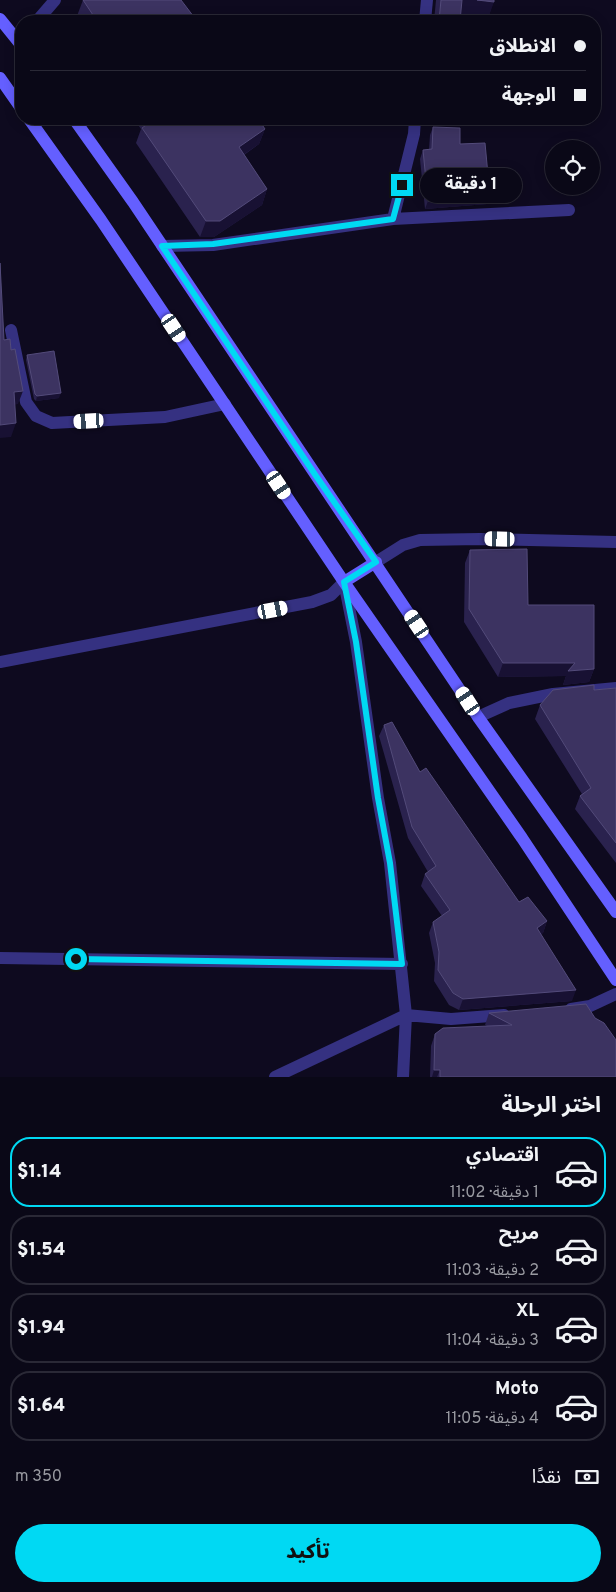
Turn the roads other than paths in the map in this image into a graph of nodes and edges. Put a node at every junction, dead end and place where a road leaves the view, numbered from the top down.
1 (55, 0) edge
2 (427, 0) edge
3 (42, 15) edge
4 (426, 15) edge
5 (0, 19) edge
6 (15, 35) edge
7 (0, 78) edge
8 (15, 99) edge
9 (33, 125) edge
10 (78, 125) edge
11 (415, 125) edge
12 (569, 210) dead end
13 (393, 219) junction
14 (162, 246) junction
15 (12, 330) dead end
16 (225, 404) junction
17 (616, 542) edge
18 (376, 562) junction
19 (344, 582) junction
20 (0, 662) edge
21 (616, 688) edge
22 (478, 717) junction
23 (616, 912) edge
24 (0, 958) edge
25 (402, 964) junction
26 (616, 980) edge
27 (616, 994) edge
28 (560, 1010) edge
29 (521, 1013) edge
30 (406, 1016) junction
31 (275, 1077) edge
32 (403, 1077) edge

1 - 3 street
2 - 4 street
5 - 6 main road
7 - 8 main road
9 - 16 main road
10 - 14 main road
11 - 13 street
12 - 13 street
13 - 14 street
14 - 18 main road
15 - 16 street
16 - 19 main road
17 - 18 street
18 - 19 main road
18 - 22 main road
19 - 20 street
19 - 25 street
19 - 26 main road
21 - 22 street
22 - 23 main road
24 - 25 street
25 - 30 street
27 - 28 street
29 - 30 street
30 - 31 street
30 - 32 street

